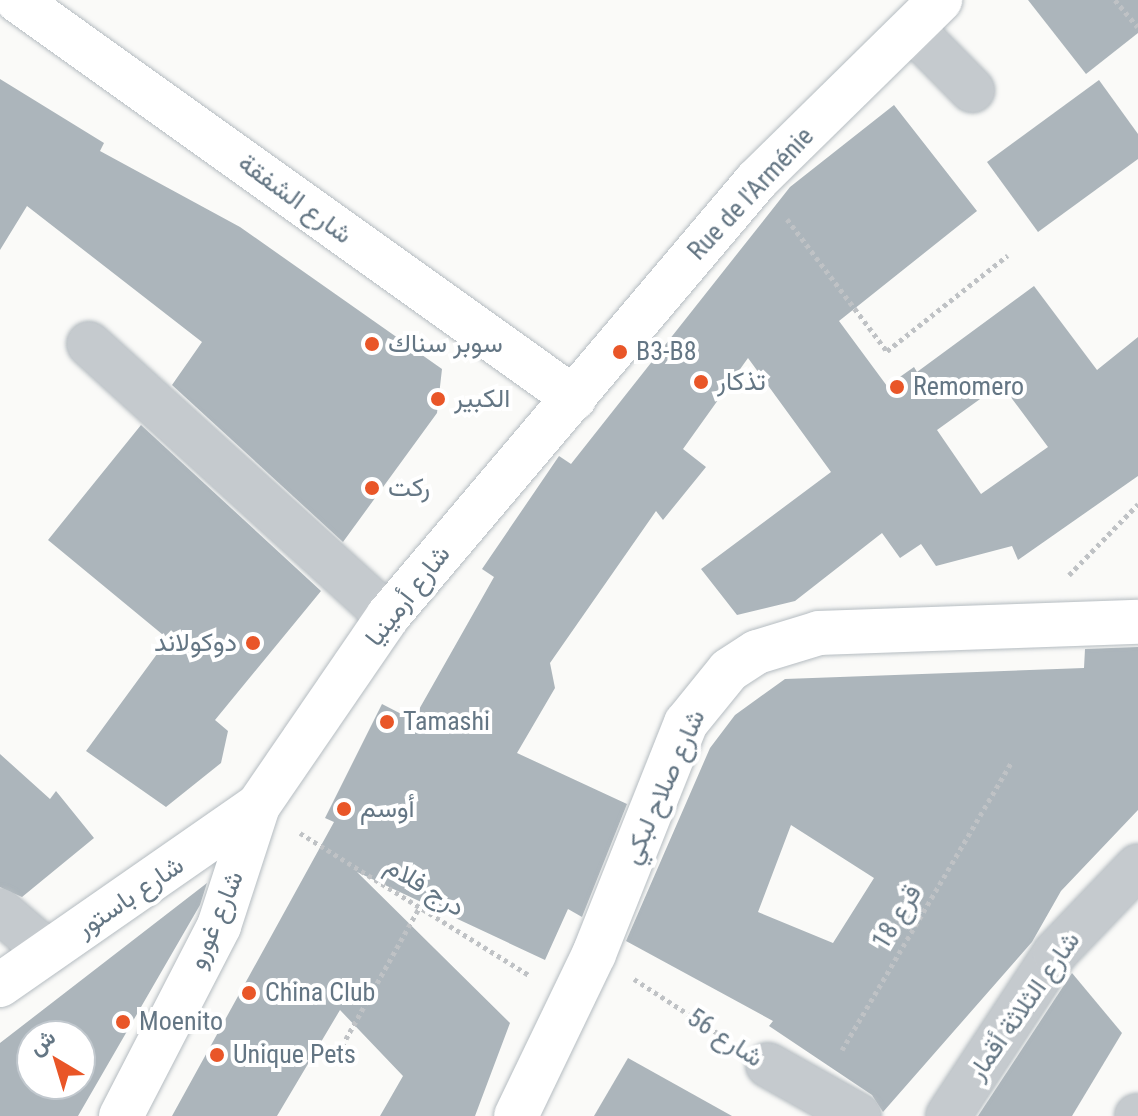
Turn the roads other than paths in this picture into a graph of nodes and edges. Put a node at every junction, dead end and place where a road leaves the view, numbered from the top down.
1 (17, 0) edge
2 (926, 15) edge
3 (972, 90) dead end
4 (89, 344) dead end
5 (574, 398) junction
6 (388, 616) junction
7 (1138, 622) edge
8 (258, 806) junction
9 (1138, 866) edge
10 (163, 875) junction
11 (0, 911) edge
12 (219, 926) junction
13 (48, 952) junction
14 (0, 985) edge
15 (768, 1065) road end
16 (121, 1116) edge
17 (516, 1116) edge
18 (859, 1116) edge
19 (948, 1116) edge

1 - 5 street, شارع الشفقة
2 - 3 street
2 - 5 street, Rue de l'Arménie
4 - 6 street
5 - 6 street, شارع أرمينيا
6 - 8 street, شارع أرمينيا
7 - 17 street, شارع صلاح لبكي
8 - 10 street, شارع باستور
8 - 12 street, شارع غورو
9 - 19 street, شارع الثلاثة أقمار
10 - 12 street
10 - 13 street, شارع باستور
11 - 13 street
12 - 16 street, شارع غورو
13 - 14 street, شارع باستور
15 - 18 street, شارع 56

